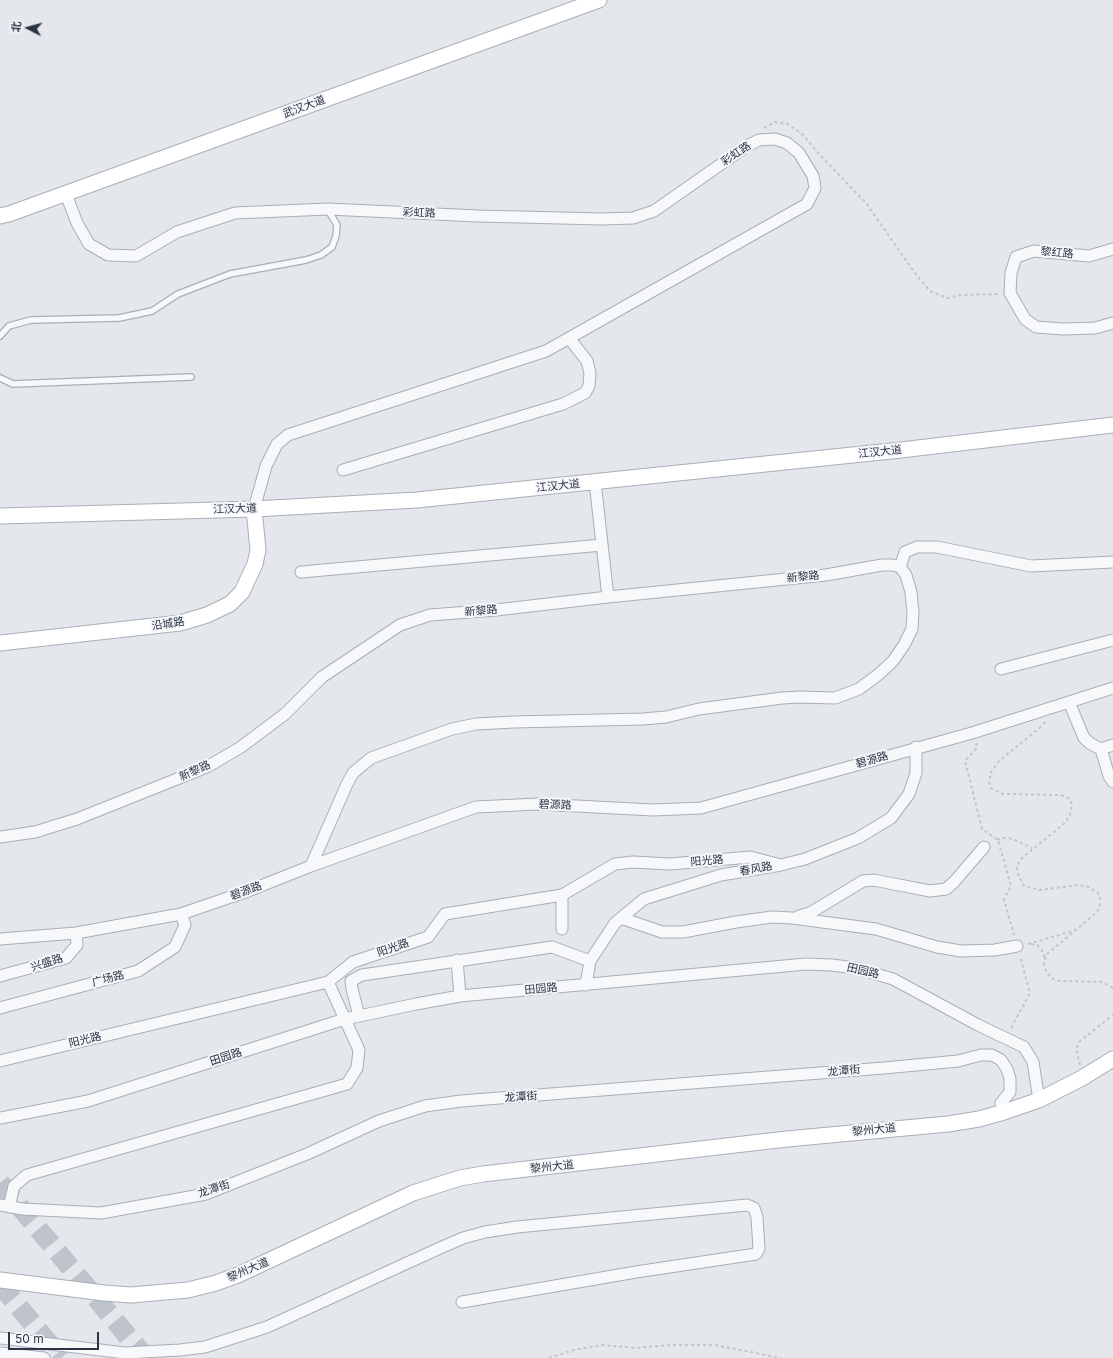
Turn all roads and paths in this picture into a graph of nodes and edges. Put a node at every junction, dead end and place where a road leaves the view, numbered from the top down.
1 (599, 0) edge
2 (759, 140) junction
3 (66, 194) junction
4 (328, 209) junction
5 (5, 215) edge
6 (1113, 249) edge
7 (1010, 293) junction
8 (1113, 323) edge
9 (0, 336) edge
10 (569, 338) junction
11 (191, 376) dead end
12 (0, 378) edge
13 (1113, 426) edge
14 (343, 470) dead end
15 (596, 482) junction
16 (254, 509) junction
17 (0, 516) edge
18 (602, 545) junction
19 (1113, 562) edge
20 (900, 567) junction
21 (301, 572) dead end
22 (608, 597) junction
23 (1113, 640) edge
24 (0, 643) edge
25 (1001, 669) dead end
26 (1113, 688) edge
27 (1069, 702) junction
28 (1047, 709) junction
29 (972, 732) junction
30 (1113, 745) edge
31 (916, 748) junction
32 (1101, 749) junction
33 (1113, 782) edge
34 (0, 836) edge
35 (998, 840) junction
36 (984, 847) joint
37 (1033, 848) junction
38 (781, 865) junction
39 (311, 866) junction
40 (562, 895) junction
41 (181, 914) junction
42 (621, 918) junction
43 (792, 918) junction
44 (562, 929) dead end
45 (1078, 929) junction
46 (76, 933) junction
47 (0, 939) edge
48 (1030, 943) junction
49 (1017, 946) junction
50 (457, 960) junction
51 (590, 961) junction
52 (1044, 963) junction
53 (0, 976) edge
54 (328, 982) junction
55 (586, 985) junction
56 (1113, 988) edge
57 (460, 996) junction
58 (0, 1008) edge
59 (1113, 1015) edge
60 (359, 1016) junction
61 (345, 1019) junction
62 (1005, 1037) junction
63 (1113, 1059) edge
64 (0, 1061) edge
65 (1082, 1078) junction
66 (1039, 1100) junction
67 (1004, 1112) junction
68 (0, 1118) edge
69 (4, 1206) edge
70 (0, 1280) edge
71 (462, 1302) dead end
72 (0, 1338) edge
73 (180, 1350) junction
74 (0, 1353) edge
75 (44, 1358) edge
76 (151, 1358) edge
77 (549, 1358) edge
78 (781, 1358) edge

1 - 3 main road, 武汉大道
2 - 4 street, 彩虹路
2 - 7 path
2 - 10 street, 彩虹路
3 - 4 street, 彩虹路
3 - 5 main road, 武汉大道
4 - 9 lane
6 - 7 street, 黎红路
7 - 8 street
10 - 14 street
10 - 16 street, 彩虹路
11 - 12 lane
13 - 15 main road, 江汉大道
15 - 16 main road, 江汉大道
15 - 18 street
16 - 17 main road, 江汉大道
16 - 24 main road, 沿城路
18 - 21 street
18 - 22 street
19 - 20 street
20 - 22 street, 新黎路
20 - 39 street
22 - 34 street, 新黎路
23 - 25 street
26 - 27 street, 碧源路
27 - 28 street, 碧源路
27 - 32 street
28 - 29 street, 碧源路
28 - 37 path
29 - 31 street, 碧源路
29 - 35 path
30 - 32 street
31 - 38 street, 春风路
31 - 39 street, 碧源路
32 - 33 street
35 - 36 path
35 - 37 path
35 - 49 path
36 - 43 street
37 - 45 path
38 - 40 street, 阳光路
38 - 42 street, 春风路
39 - 41 street, 碧源路
40 - 44 street
40 - 54 street, 阳光路
41 - 46 street, 碧源路
41 - 58 street, 广场路
42 - 43 street
42 - 51 street, 春风路
43 - 49 street
45 - 48 path
45 - 52 path
46 - 47 street, 碧源路
46 - 53 street, 兴盛路
48 - 49 path
48 - 52 path
49 - 62 path
50 - 51 street
50 - 57 street
50 - 60 street
51 - 55 street, 春风路
52 - 56 path
54 - 61 street
54 - 64 street, 阳光路
55 - 57 street, 田园路
55 - 62 street, 田园路
57 - 60 street, 田园路
59 - 65 path
60 - 61 street, 田园路
61 - 68 street, 田园路
61 - 69 street
62 - 66 street, 田园路
63 - 65 main road, 黎州大道
65 - 66 main road, 黎州大道
66 - 67 main road, 黎州大道
67 - 69 street, 龙潭街
67 - 70 main road, 黎州大道
71 - 73 street
72 - 73 street
73 - 76 street
74 - 75 street
77 - 78 path

